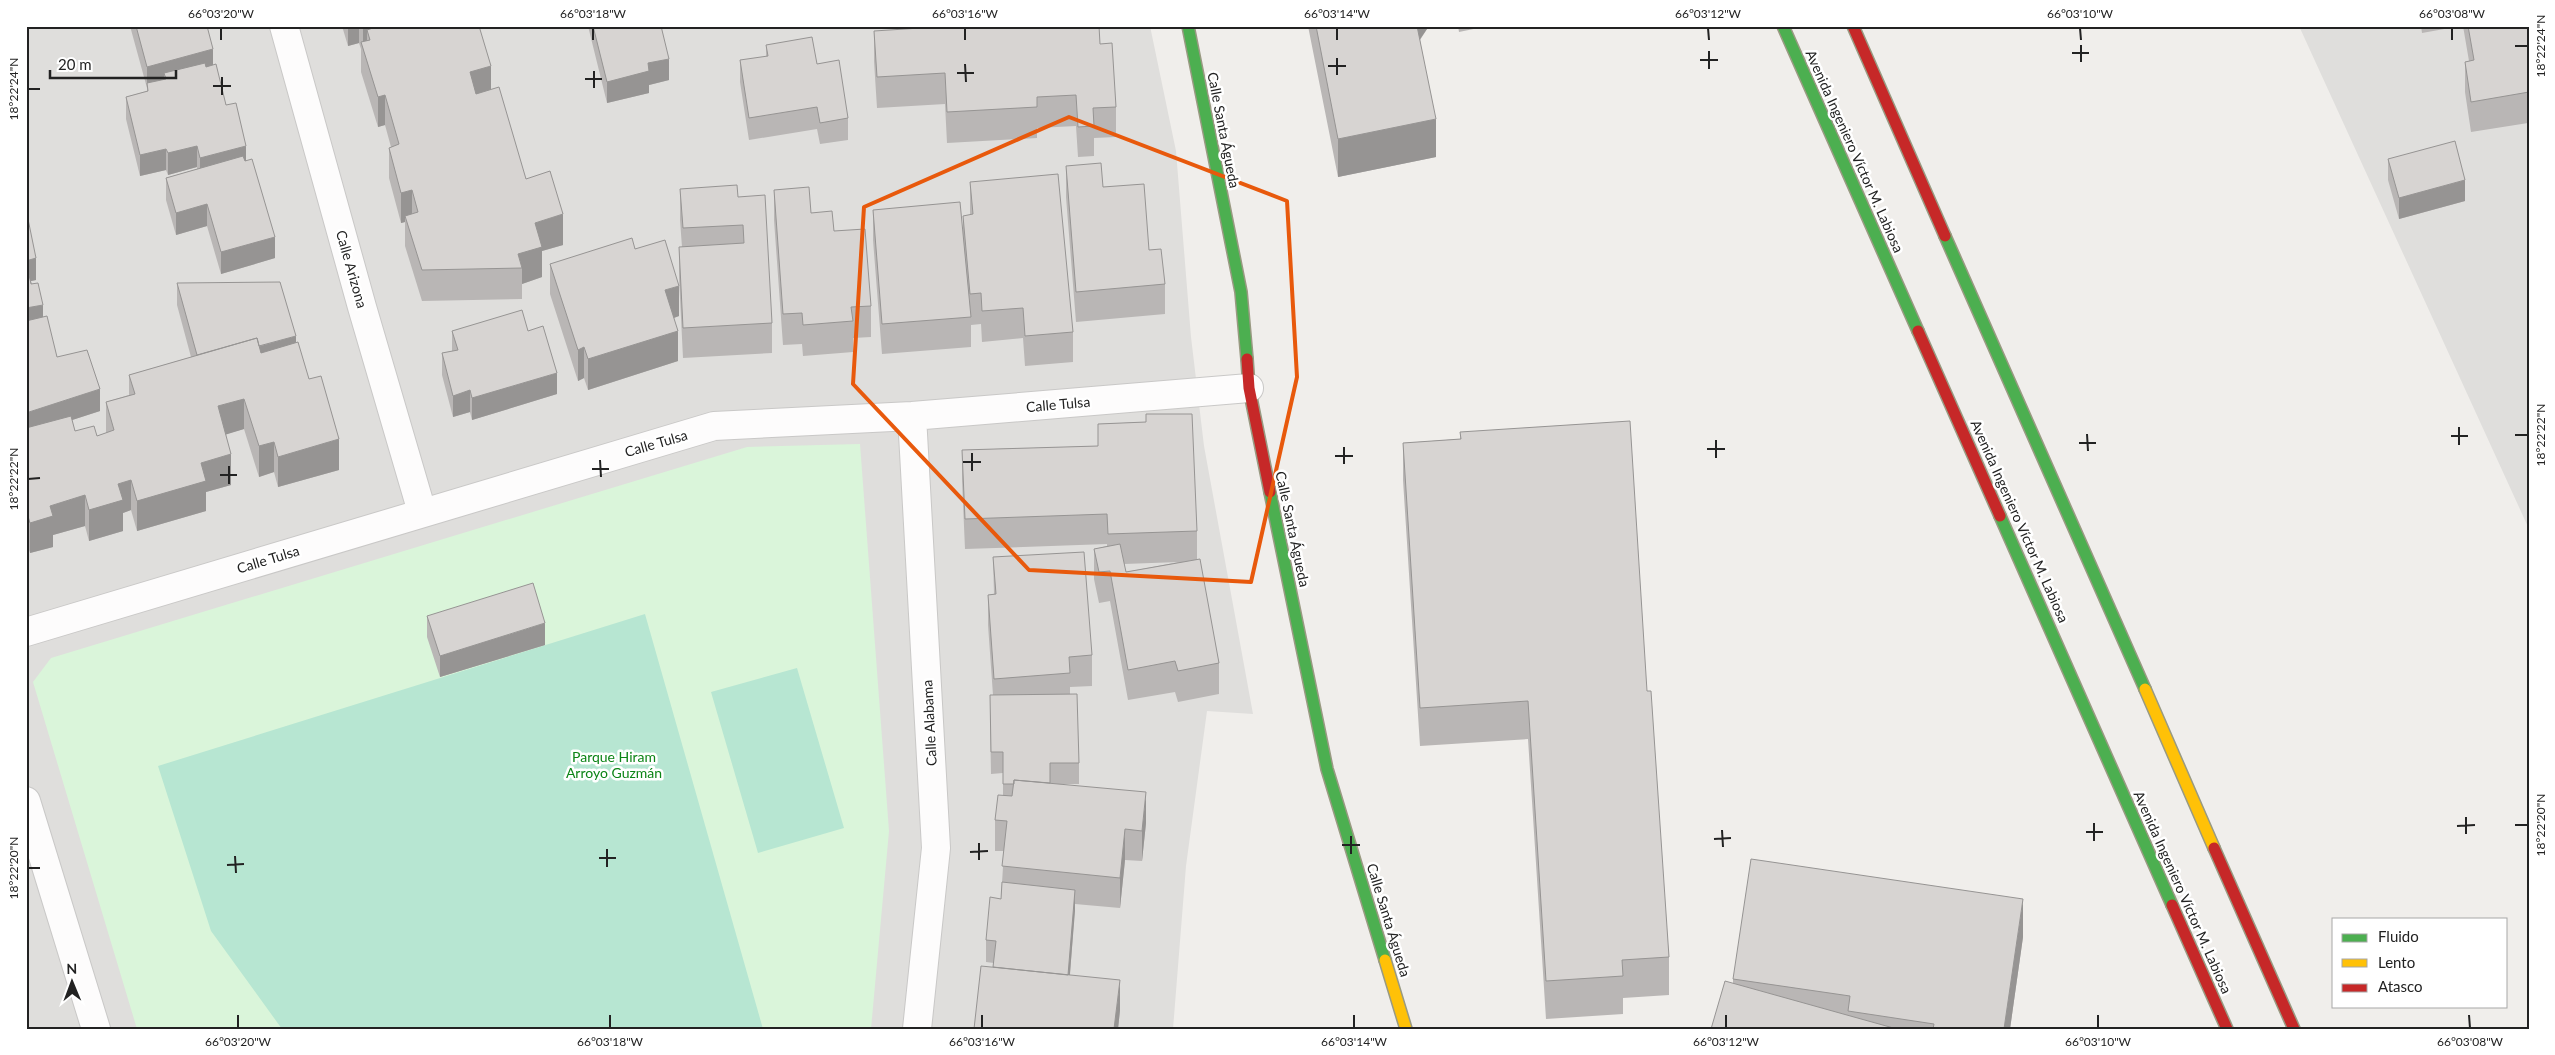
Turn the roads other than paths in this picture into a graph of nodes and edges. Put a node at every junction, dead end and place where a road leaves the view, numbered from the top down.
1 (284, 26) edge
2 (1188, 26) edge
3 (1783, 26) edge
4 (1854, 26) edge
5 (1249, 388) junction
6 (912, 416) junction
7 (422, 512) junction
8 (26, 632) edge
9 (26, 801) edge
10 (96, 1029) edge
11 (917, 1029) edge
12 (1406, 1029) edge
13 (2227, 1029) edge
14 (2294, 1029) edge

1 - 7 street, Calle Arizona
2 - 5 main road, Calle Santa Águeda
3 - 13 main road, Avenida Ingeniero Víctor M. Labiosa
4 - 14 main road
5 - 6 street, Calle Tulsa
5 - 12 main road, Calle Santa Águeda
6 - 7 street, Calle Tulsa
6 - 11 street, Calle Alabama
7 - 8 street, Calle Tulsa
9 - 10 street

